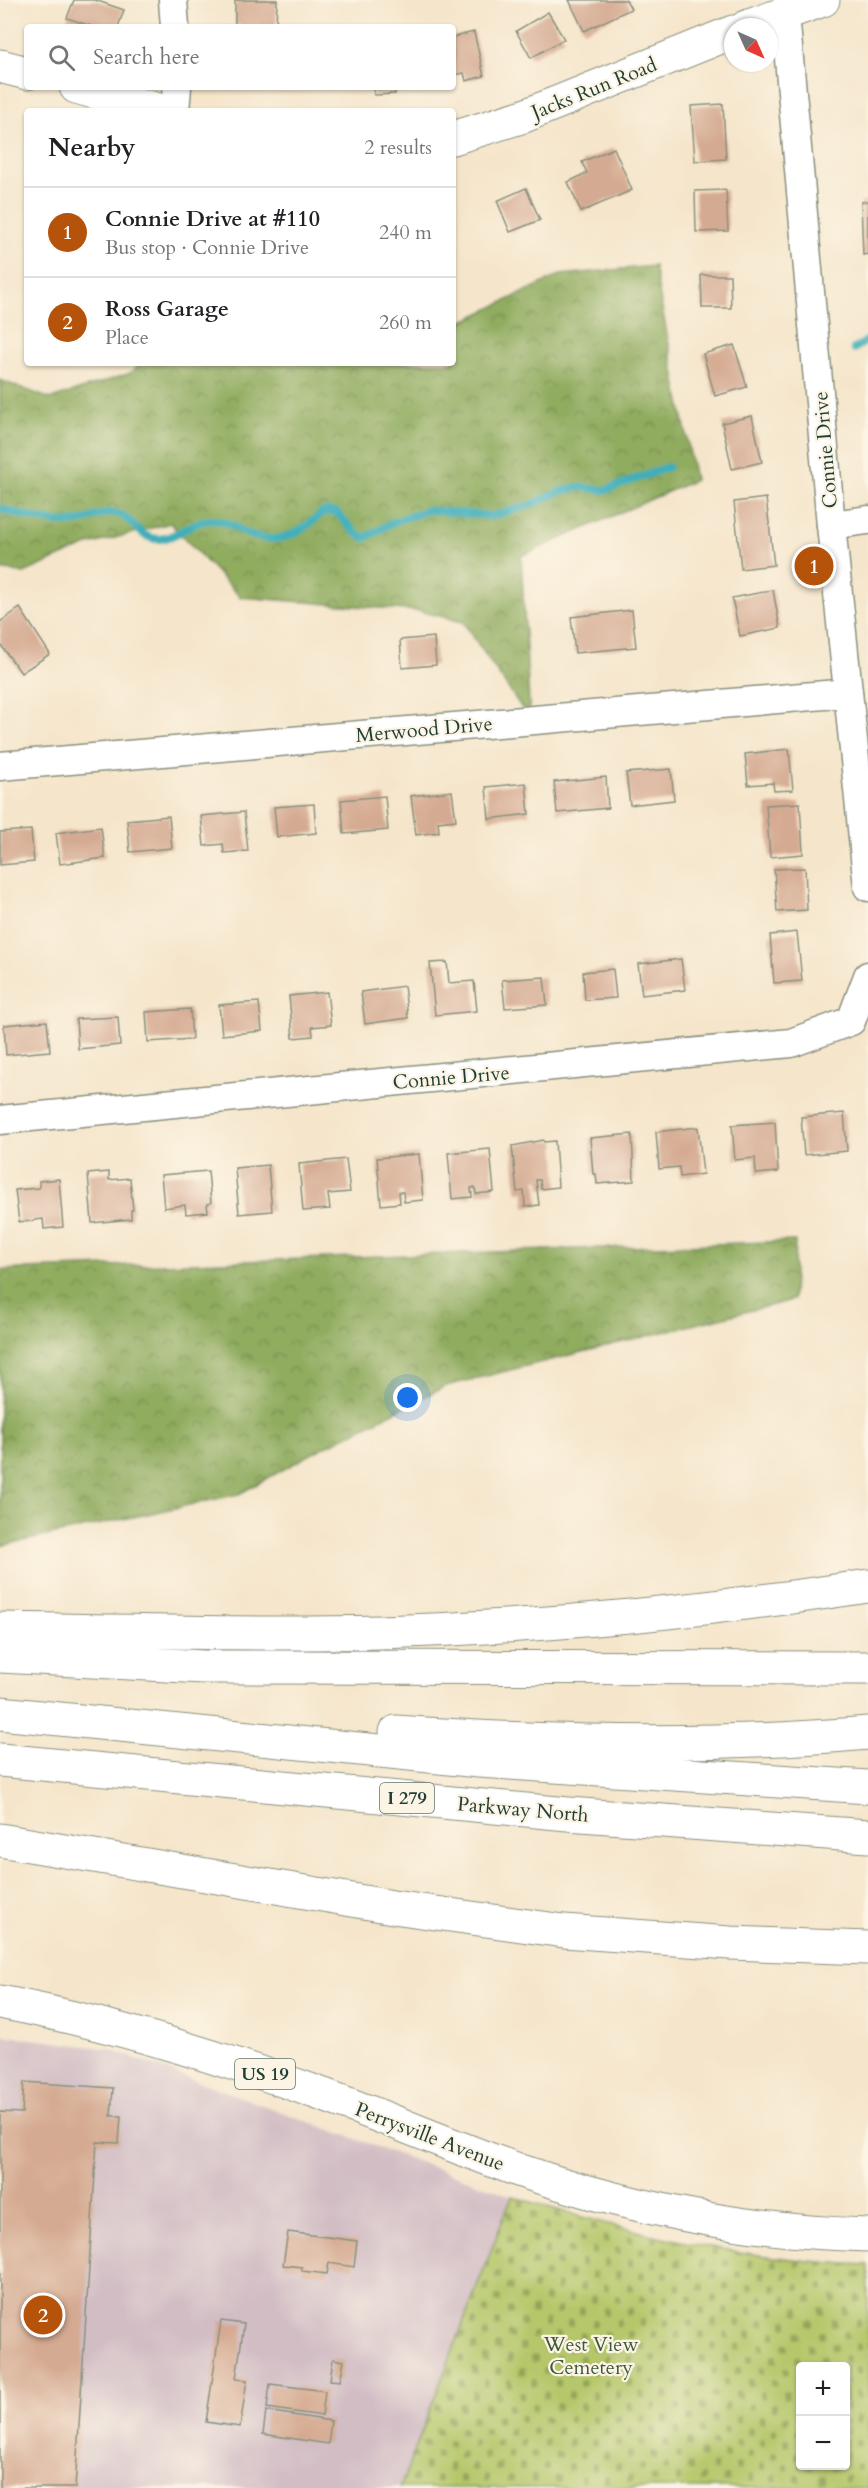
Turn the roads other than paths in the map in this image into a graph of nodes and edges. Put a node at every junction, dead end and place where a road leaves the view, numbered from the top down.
1 (173, 0) edge
2 (823, 0) edge
3 (785, 14) junction
4 (773, 18) edge
5 (175, 24) edge
6 (724, 36) edge
7 (0, 66) edge
8 (24, 72) edge
9 (87, 90) edge
10 (177, 90) edge
11 (151, 108) edge
12 (175, 108) edge
13 (456, 137) edge
14 (868, 520) edge
15 (831, 525) junction
16 (848, 693) junction
17 (0, 766) edge
18 (868, 887) edge
19 (868, 976) edge
20 (0, 1119) edge
21 (868, 1586) edge
22 (0, 1629) edge
23 (0, 1656) edge
24 (868, 1668) edge
25 (0, 1699) edge
26 (0, 1713) edge
27 (868, 1733) edge
28 (0, 1760) edge
29 (724, 1776) junction
30 (868, 1776) edge
31 (868, 1787) edge
32 (868, 1836) edge
33 (0, 1840) edge
34 (868, 1948) edge
35 (0, 2002) edge
36 (868, 2235) edge

1 - 5 street
2 - 3 main road
3 - 4 main road
3 - 15 street, Connie Drive
6 - 13 main road, Jacks Run Road
7 - 8 main road
9 - 11 main road
10 - 12 street
14 - 15 street
15 - 16 street, Connie Drive
16 - 17 street, Merwood Drive
16 - 18 street, Connie Drive
19 - 20 street, Connie Drive
21 - 22 main road
23 - 24 main road
25 - 27 main road
26 - 29 main road
28 - 32 main road, Parkway North / I 279
29 - 30 main road
29 - 31 main road
33 - 34 main road
35 - 36 main road, Perrysville Avenue / US 19

